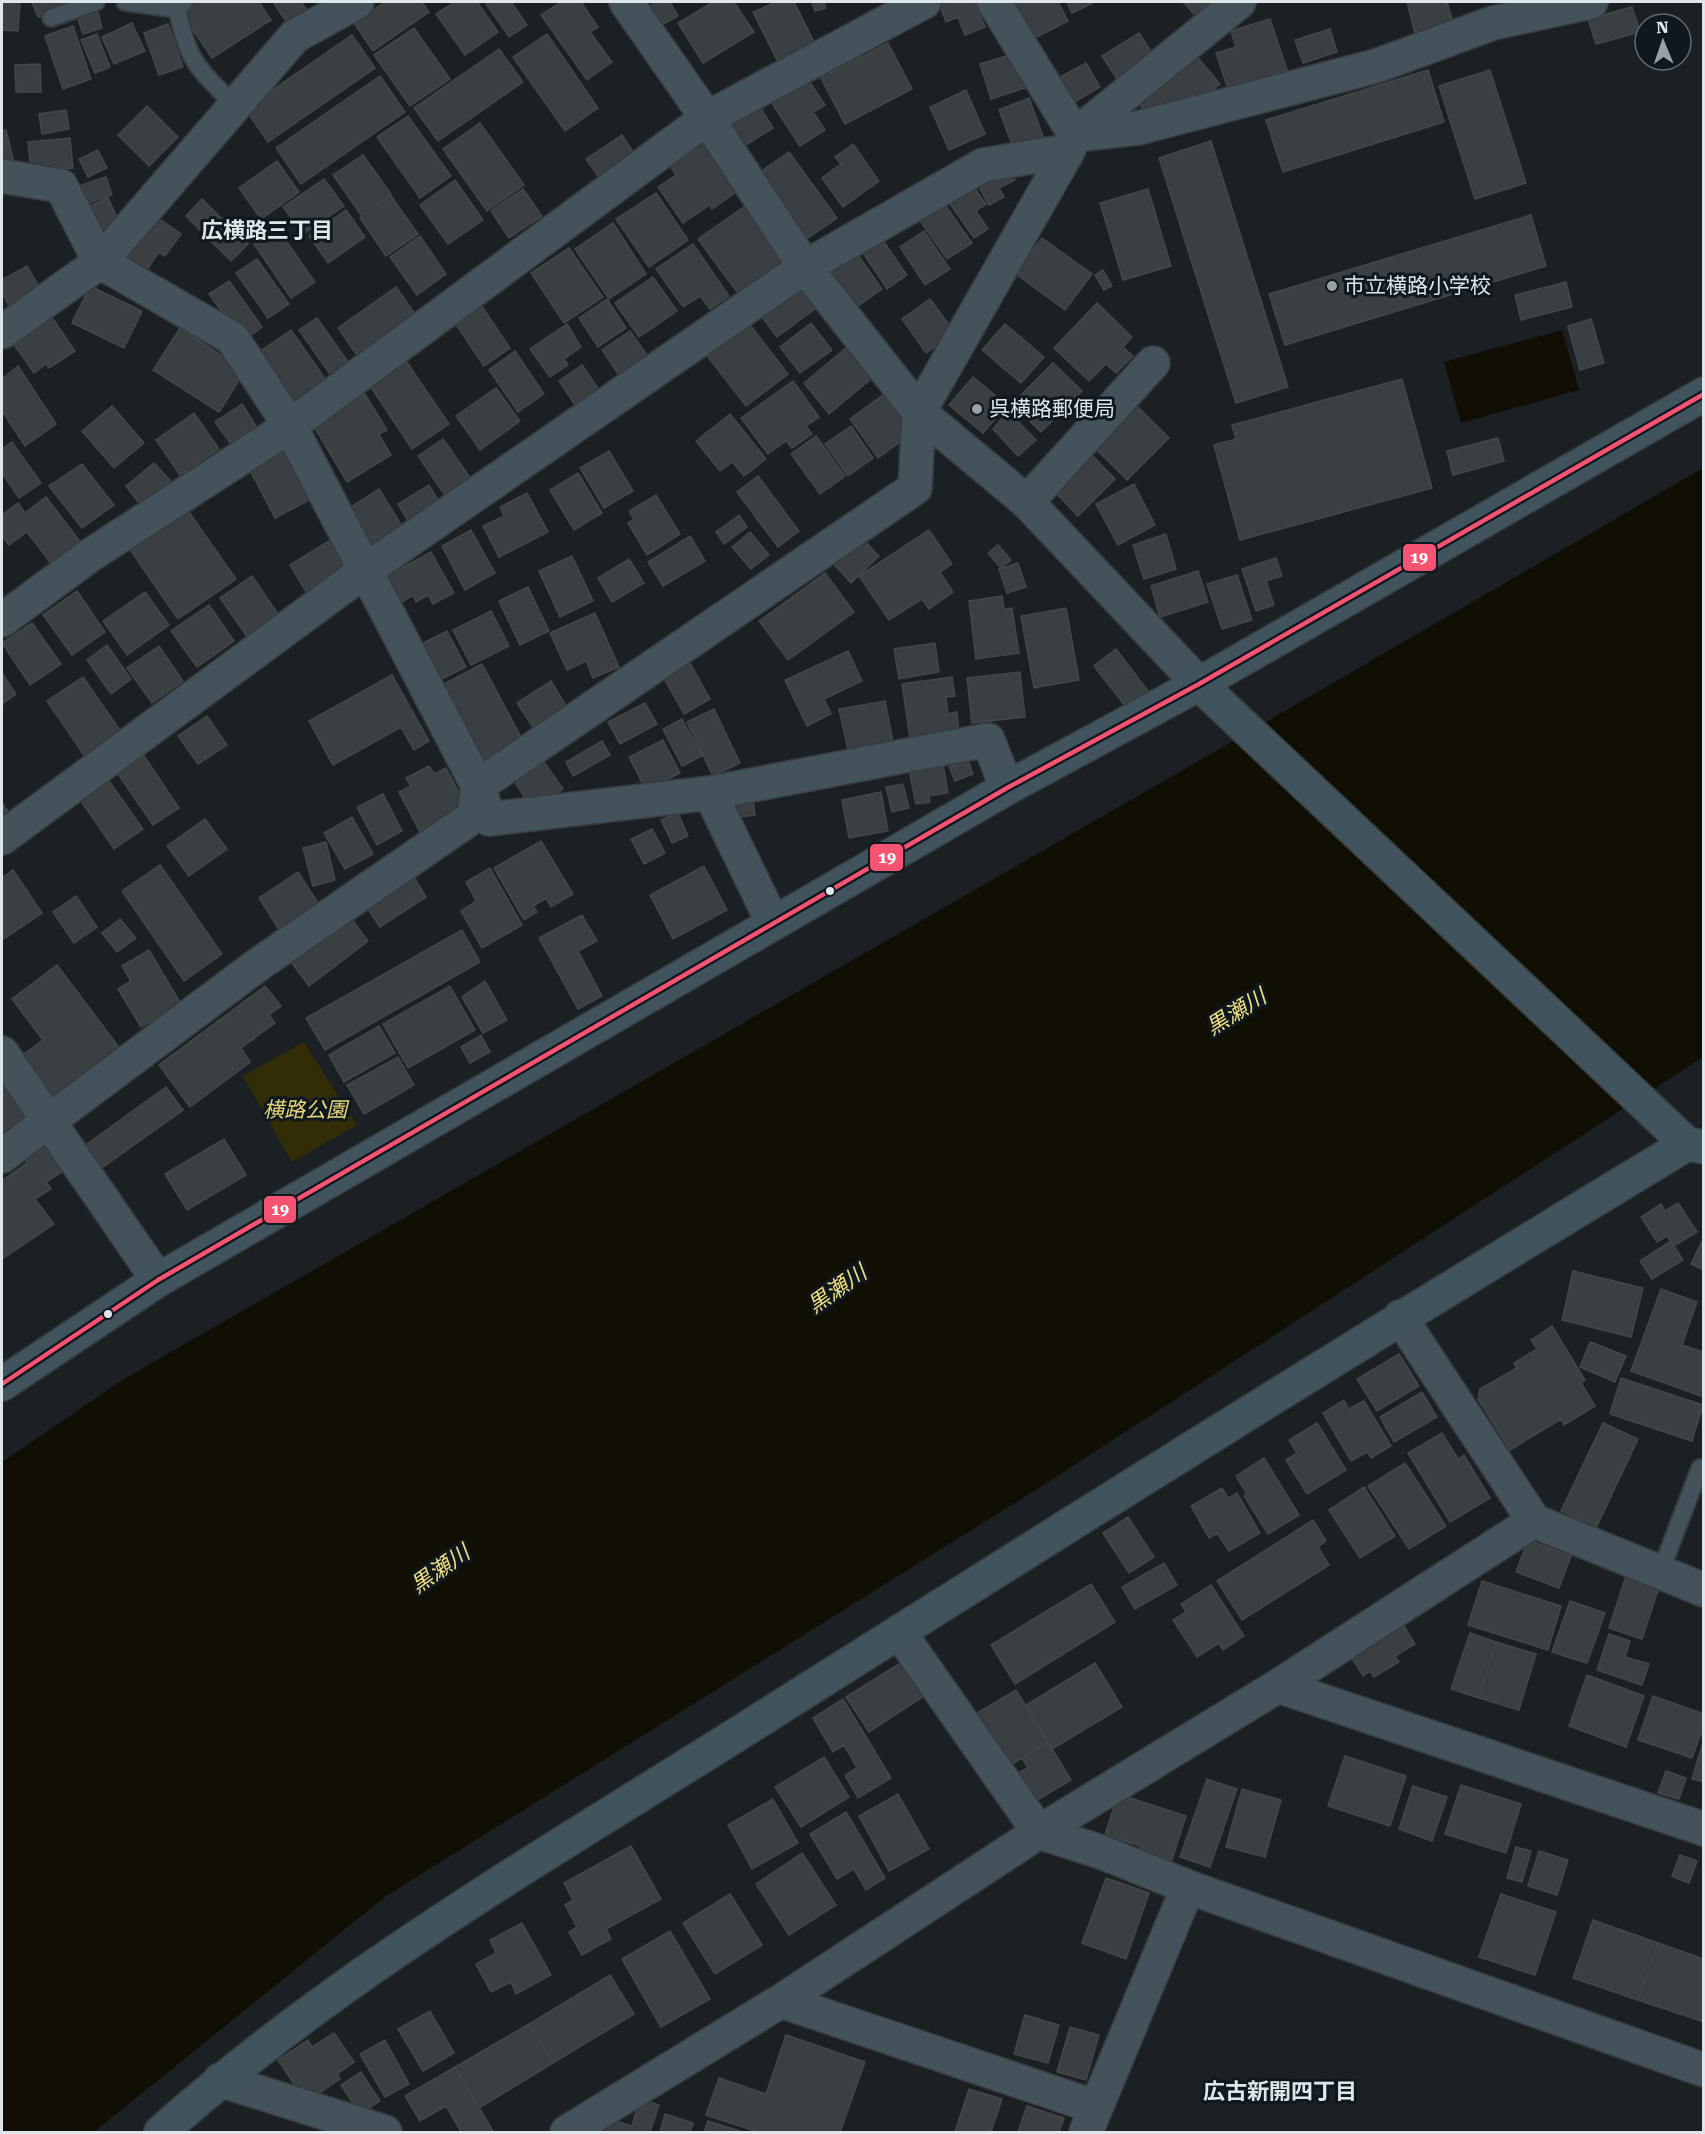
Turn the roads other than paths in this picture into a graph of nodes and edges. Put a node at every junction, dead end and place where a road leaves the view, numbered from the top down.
1 (96, 2) edge
2 (125, 2) edge
3 (357, 2) edge
4 (626, 2) edge
5 (924, 2) edge
6 (994, 2) edge
7 (1239, 2) edge
8 (1591, 2) edge
9 (181, 5) edge
10 (51, 18) dead end
11 (235, 105) junction
12 (707, 118) junction
13 (1072, 143) junction
14 (2, 176) edge
15 (100, 262) junction
16 (805, 267) junction
17 (2, 333) edge
18 (1153, 363) dead end
19 (1704, 394) edge
20 (919, 412) junction
21 (290, 426) junction
22 (1027, 502) junction
23 (366, 570) junction
24 (2, 620) edge
25 (1210, 694) junction
26 (478, 786) junction
27 (1007, 788) junction
28 (710, 793) junction
29 (2, 838) edge
30 (773, 923) junction
31 (2, 1053) edge
32 (50, 1122) junction
33 (1691, 1138) edge
34 (2, 1156) edge
35 (158, 1280) junction
36 (1400, 1317) junction
37 (2, 1384) edge
38 (1700, 1468) dead end
39 (1534, 1521) junction
40 (1660, 1573) junction
41 (1704, 1590) edge
42 (900, 1632) junction
43 (1278, 1686) junction
44 (1704, 1829) edge
45 (1039, 1832) junction
46 (1188, 1887) junction
47 (781, 2001) junction
48 (1704, 2070) edge
49 (220, 2080) junction
50 (1091, 2120) edge
51 (161, 2133) edge
52 (385, 2133) edge
53 (567, 2133) edge

1 - 10 lane
2 - 9 lane
3 - 11 street
4 - 12 street
5 - 12 street
6 - 13 street
7 - 13 street
8 - 13 street
9 - 11 lane
11 - 15 street
12 - 16 street
12 - 21 street
13 - 16 street
13 - 20 street
14 - 15 street
15 - 17 street
15 - 21 street
16 - 20 street
16 - 23 street
18 - 22 street
19 - 25 street
20 - 22 street
20 - 26 street
21 - 23 street
21 - 24 street
22 - 25 street
23 - 26 street
23 - 29 street
25 - 27 street
25 - 33 street
26 - 28 street
26 - 32 street
27 - 28 street
27 - 30 street
28 - 30 street
30 - 35 street
31 - 32 street
32 - 34 street
32 - 35 street
33 - 36 street
35 - 37 street
36 - 39 street
36 - 42 street
38 - 40 lane
39 - 40 street
39 - 43 street
40 - 41 street
42 - 45 street
42 - 49 street
43 - 44 street
43 - 45 street
45 - 46 street
45 - 47 street
46 - 48 street
46 - 50 street
47 - 50 street
47 - 53 street
49 - 51 street
49 - 52 street

